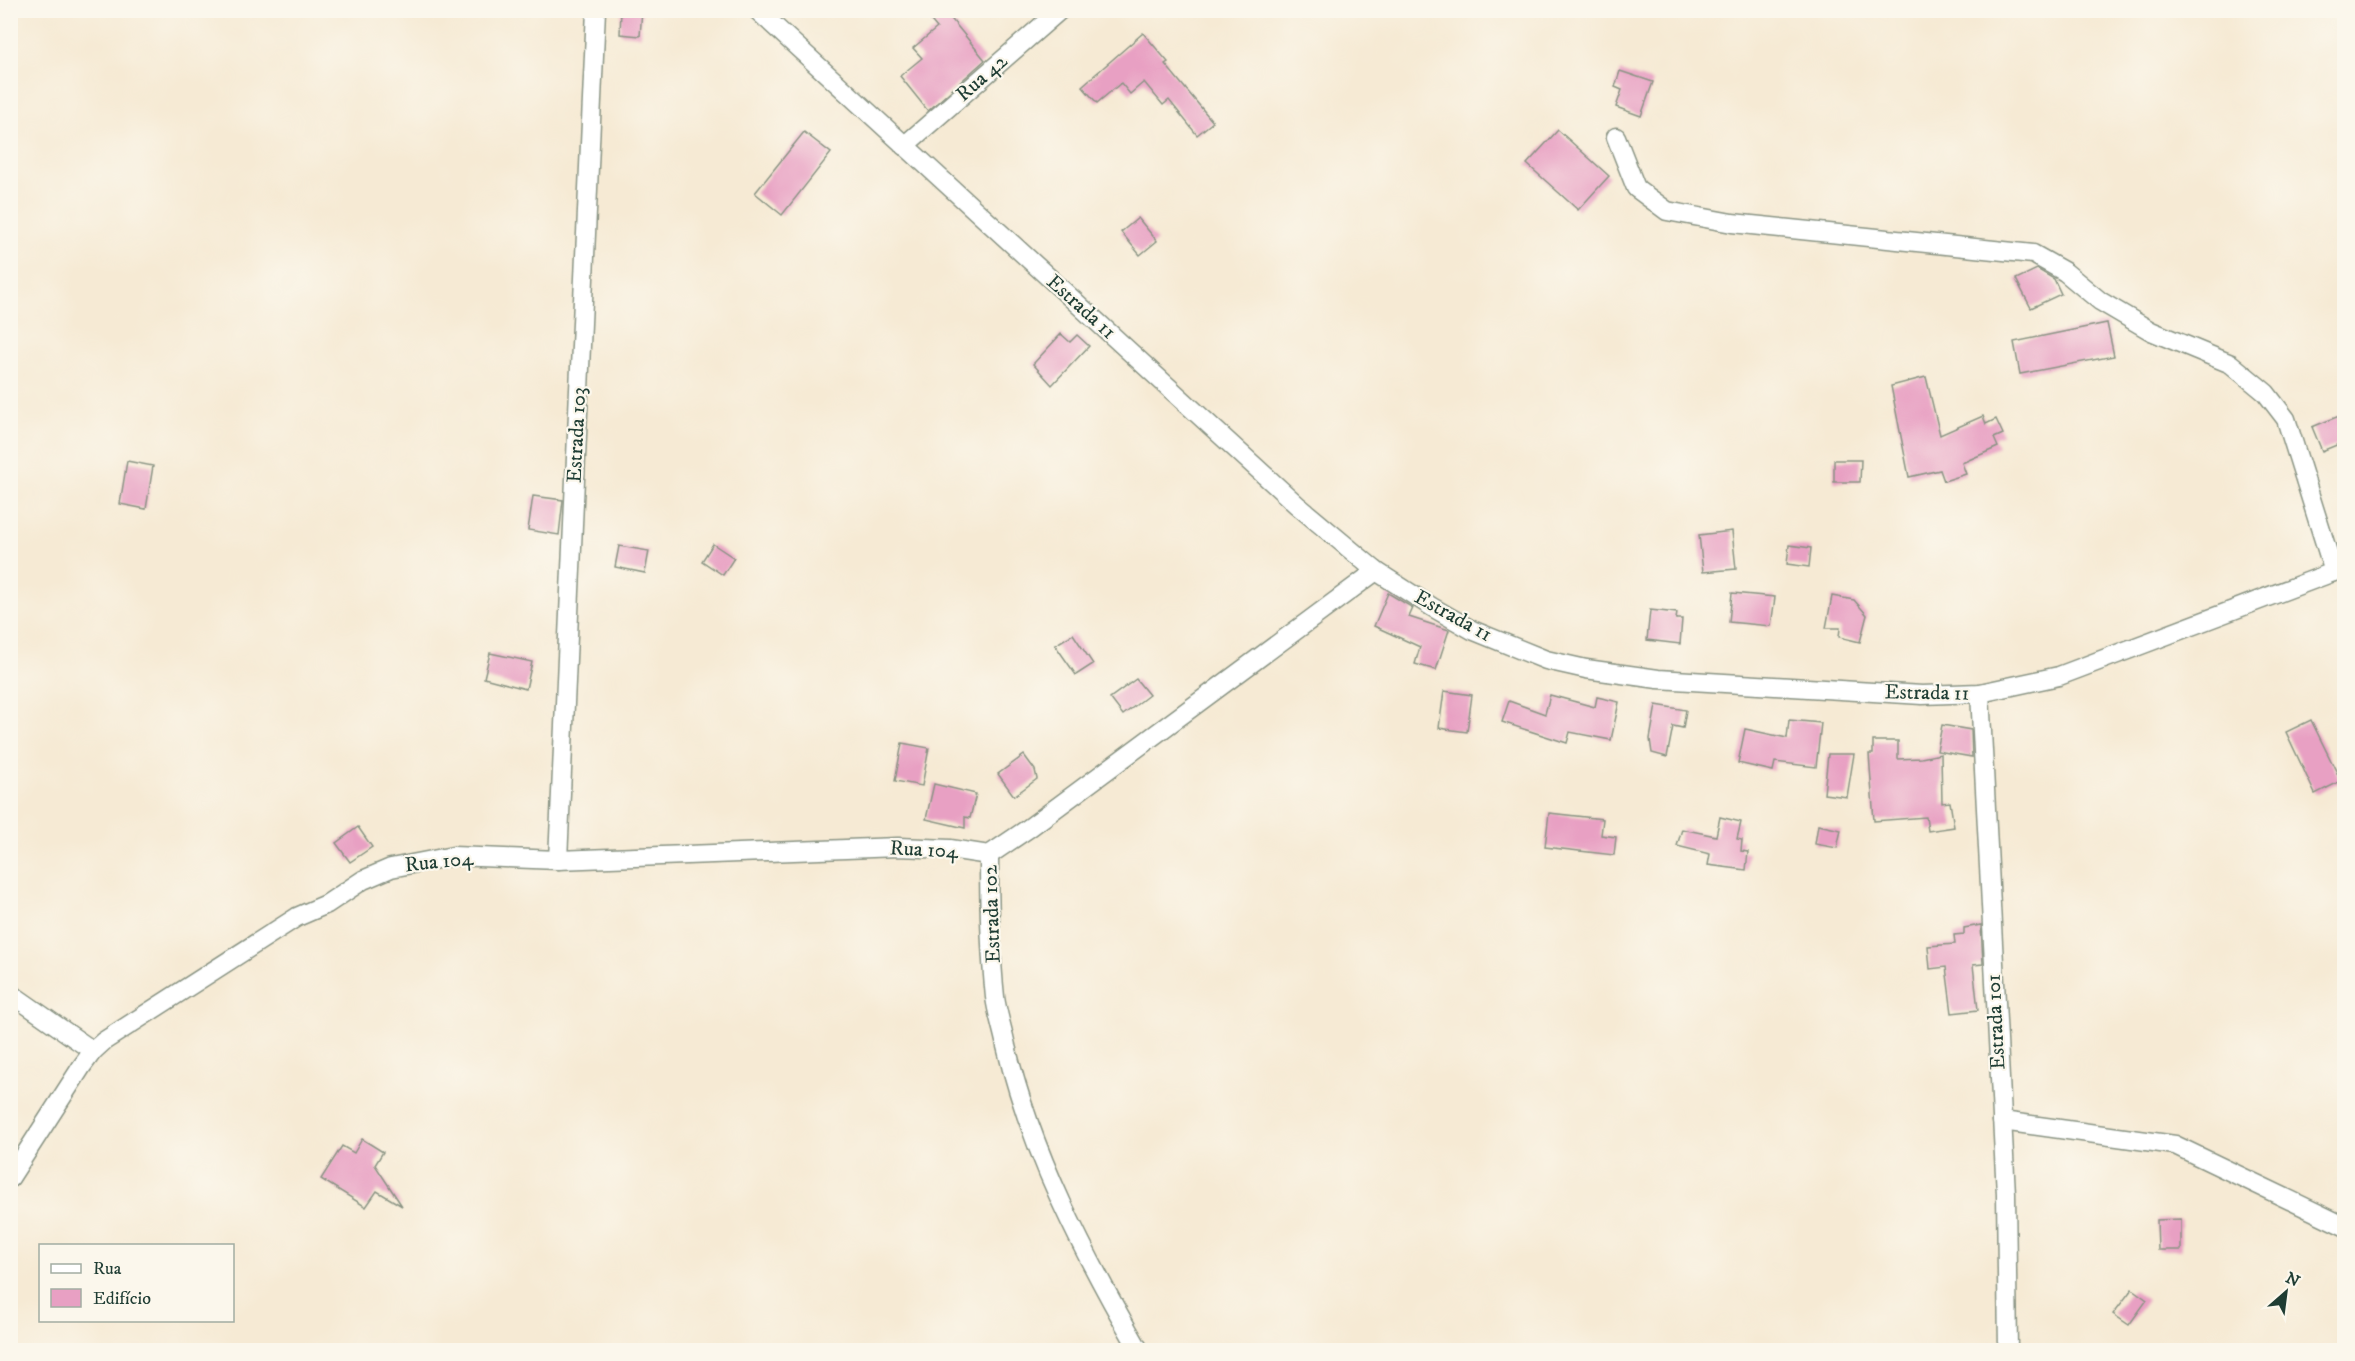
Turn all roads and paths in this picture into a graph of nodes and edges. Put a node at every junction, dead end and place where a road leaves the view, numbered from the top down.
1 (596, 10) edge
2 (757, 10) edge
3 (1060, 10) edge
4 (1616, 137) dead end
5 (904, 146) junction
6 (2339, 570) edge
7 (1376, 571) junction
8 (1980, 693) junction
9 (989, 855) junction
10 (558, 860) junction
11 (10, 993) edge
12 (93, 1051) junction
13 (2002, 1121) junction
14 (10, 1178) edge
15 (2344, 1226) edge
16 (1139, 1350) edge
17 (2008, 1350) edge

1 - 10 street, Estrada 103
2 - 5 street, Estrada 11
3 - 5 street, Rua 42
4 - 6 street
5 - 7 street, Estrada 11
6 - 8 street, Estrada 11
7 - 8 street, Estrada 11
7 - 9 street, Estrada 102
8 - 13 street, Estrada 101
9 - 10 street, Rua 104
9 - 16 street, Estrada 102
10 - 12 street, Rua 104
11 - 12 street
12 - 14 street, Rua 104
13 - 15 street
13 - 17 street, Estrada 101

